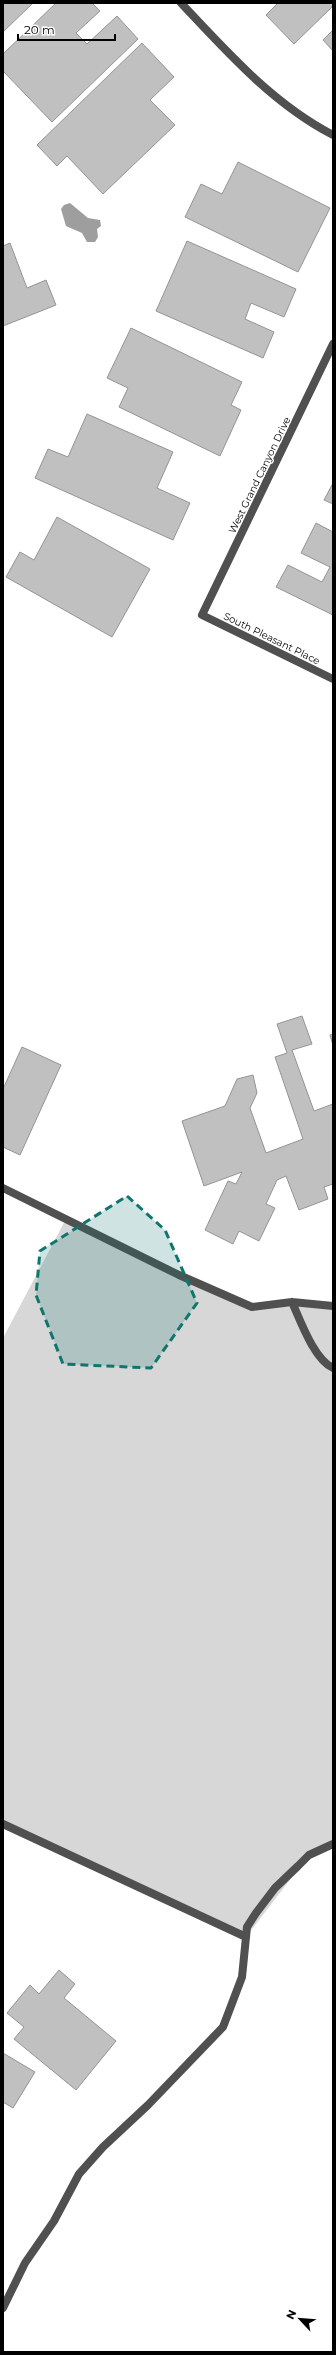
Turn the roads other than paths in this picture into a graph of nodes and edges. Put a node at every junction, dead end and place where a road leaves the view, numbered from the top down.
1 (181, 3) edge
2 (333, 135) edge
3 (333, 344) edge
4 (202, 615) joint
5 (333, 679) edge
6 (3, 1188) edge
7 (292, 1302) junction
8 (333, 1306) edge
9 (333, 1368) edge
10 (3, 1824) edge
11 (333, 1844) edge
12 (246, 1937) junction
13 (3, 2308) edge

1 - 2 street
3 - 4 street, West Grand Canyon Drive
4 - 5 street, South Pleasant Place
6 - 7 street
7 - 8 street
7 - 9 street
10 - 12 street
11 - 12 street
12 - 13 street

